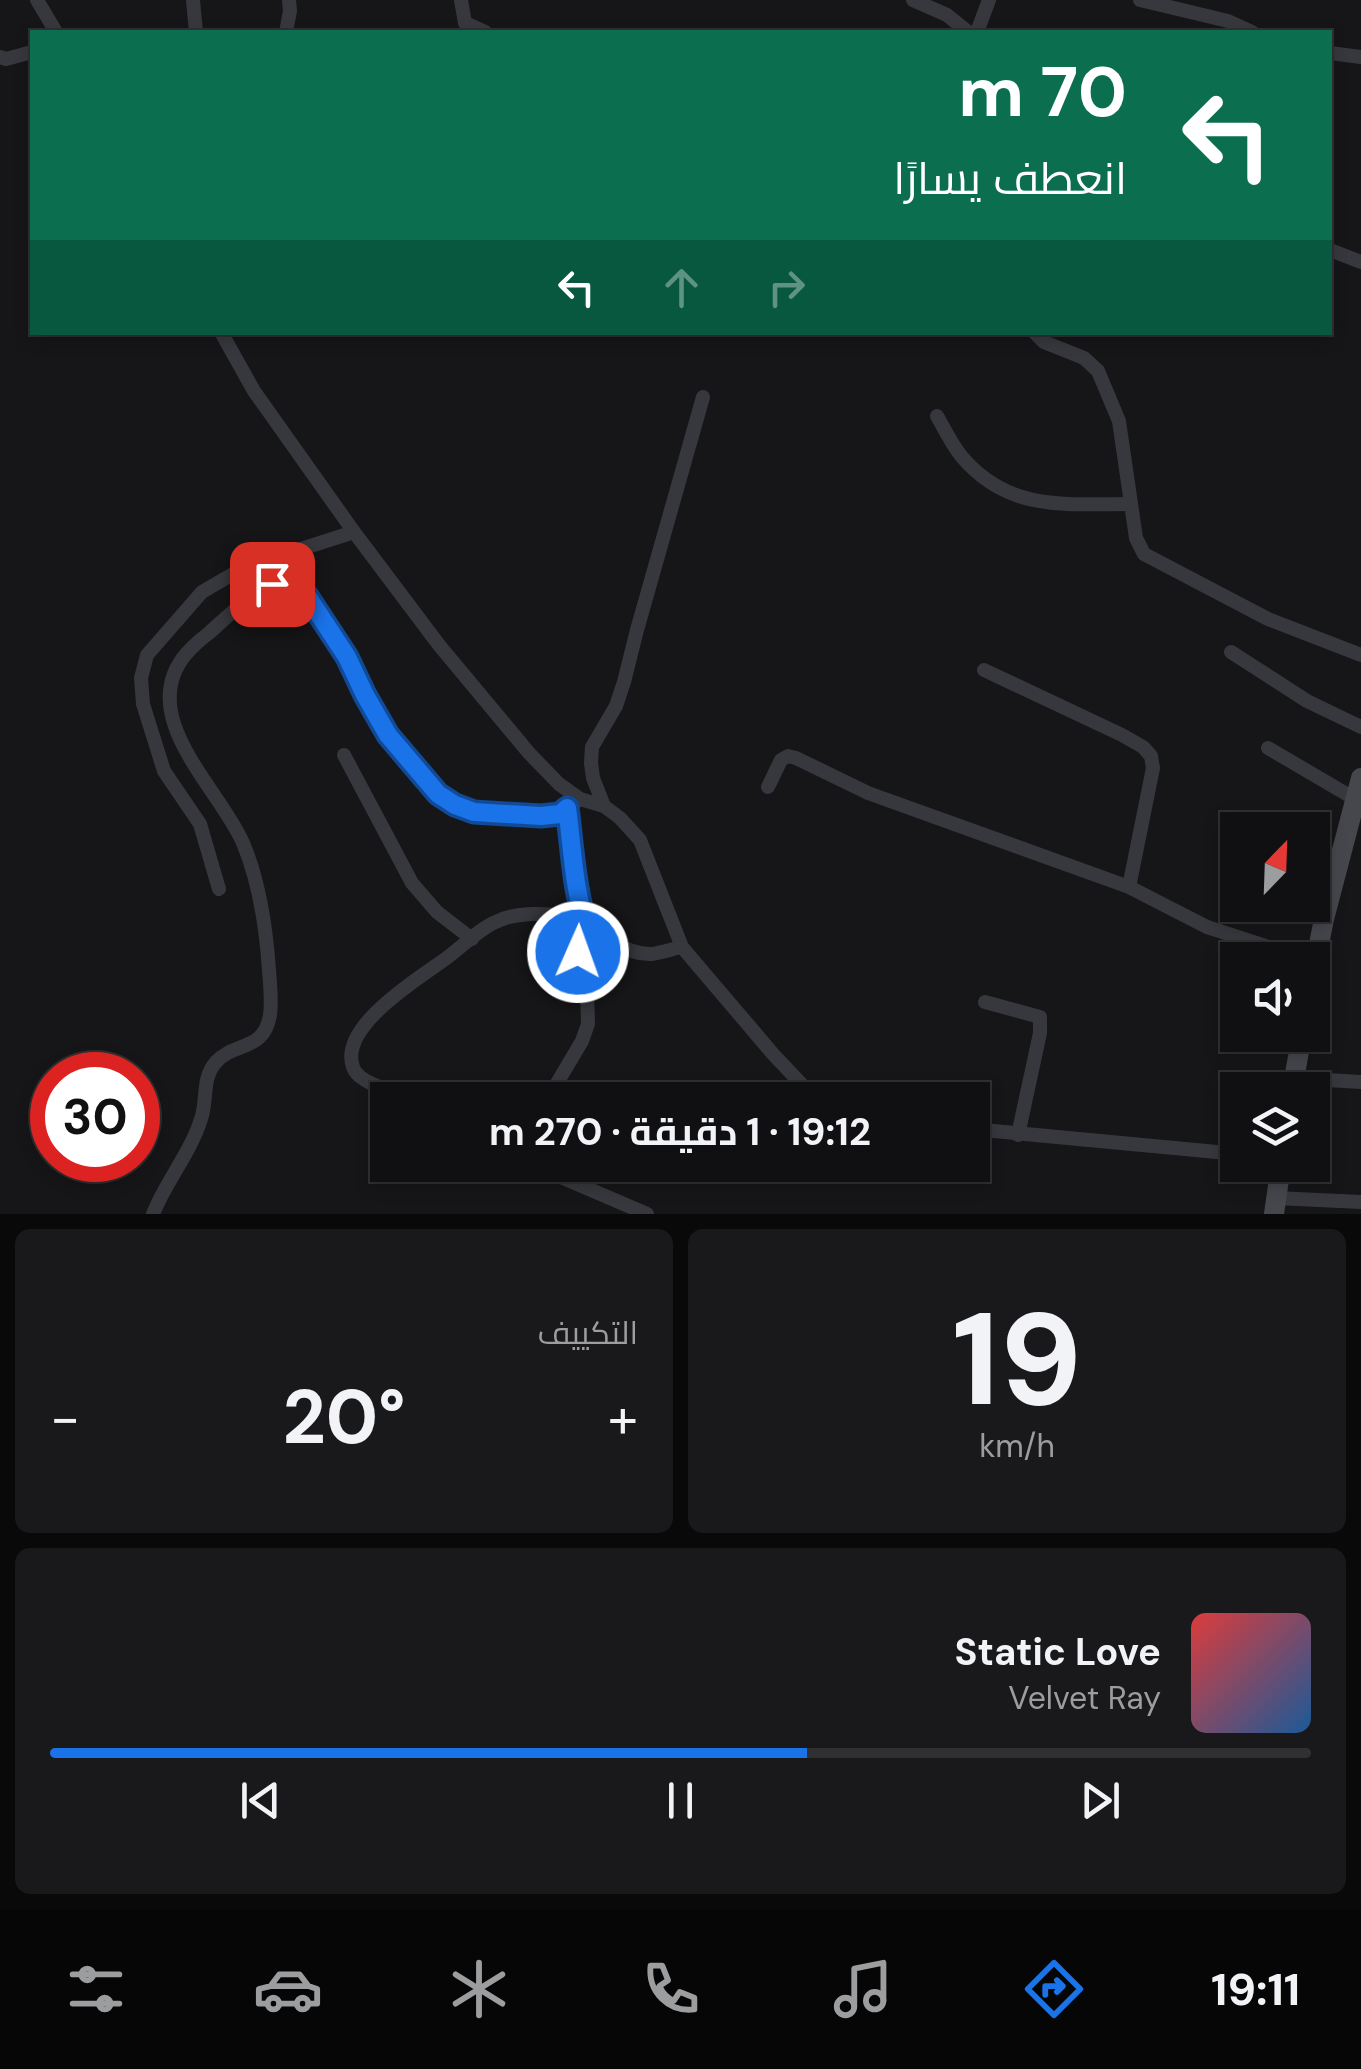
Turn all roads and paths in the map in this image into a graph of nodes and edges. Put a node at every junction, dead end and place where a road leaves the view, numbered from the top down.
1 (38, 0) edge
2 (193, 0) edge
3 (290, 0) edge
4 (461, 0) edge
5 (913, 0) edge
6 (989, 0) edge
7 (1140, 0) edge
8 (55, 30) edge
9 (196, 30) edge
10 (286, 30) edge
11 (480, 30) edge
12 (965, 30) edge
13 (978, 30) edge
14 (1248, 30) edge
15 (30, 53) edge
16 (1332, 53) edge
17 (0, 57) edge
18 (1361, 57) edge
19 (1332, 251) edge
20 (1361, 262) edge
21 (223, 335) edge
22 (1037, 335) edge
23 (704, 397) dead end
24 (937, 416) dead end
25 (1130, 504) junction
26 (354, 532) junction
27 (1231, 652) dead end
28 (1361, 656) edge
29 (984, 670) dead end
30 (1361, 727) edge
31 (1268, 748) dead end
32 (344, 755) dead end
33 (1361, 778) edge
34 (768, 787) dead end
35 (580, 799) junction
36 (1355, 800) junction
37 (604, 806) junction
38 (567, 808) junction
39 (1352, 850) edge
40 (1128, 888) junction
41 (219, 889) dead end
42 (585, 920) junction
43 (472, 938) junction
44 (1248, 942) edge
45 (1318, 942) edge
46 (682, 946) junction
47 (985, 1002) dead end
48 (370, 1082) edge
49 (558, 1082) edge
50 (799, 1082) edge
51 (1361, 1082) edge
52 (1330, 1083) edge
53 (990, 1131) edge
54 (1018, 1135) junction
55 (1220, 1152) edge
56 (572, 1182) edge
57 (1361, 1202) edge
58 (1275, 1206) edge
59 (153, 1214) edge
60 (646, 1214) edge

1 - 8 street
2 - 9 street
3 - 10 street
4 - 11 street
5 - 12 street
6 - 13 street
7 - 14 street
15 - 17 street
16 - 18 street
19 - 20 street
21 - 26 street
22 - 25 street
23 - 37 street
24 - 25 street
25 - 28 street
26 - 35 street
26 - 41 street
27 - 30 street
29 - 40 street
31 - 36 street
32 - 43 street
33 - 36 main road
34 - 40 street
35 - 37 street
35 - 38 street
36 - 39 main road
37 - 46 street
38 - 42 street
38 - 59 street
39 - 45 main road
40 - 44 street
42 - 43 street
42 - 46 street
42 - 49 street
43 - 48 street
46 - 50 street
47 - 54 street
51 - 52 street
53 - 54 street
54 - 55 street
56 - 60 street
57 - 58 street

